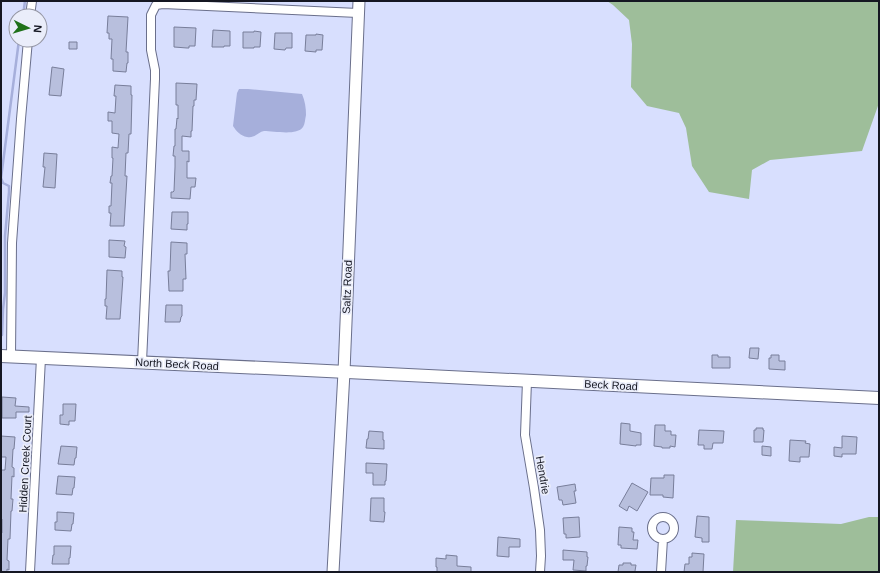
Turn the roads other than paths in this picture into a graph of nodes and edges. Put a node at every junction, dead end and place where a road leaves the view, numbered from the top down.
1 (359, 1) edge
2 (358, 13) junction
3 (27, 48) edge
4 (6, 356) edge
5 (41, 358) junction
6 (142, 362) junction
7 (344, 372) junction
8 (527, 381) junction
9 (879, 398) edge
10 (663, 539) dead end
11 (30, 572) edge
12 (333, 572) edge
13 (540, 572) edge
14 (661, 572) edge

1 - 2 street, Saltz Road
2 - 6 street
2 - 7 street, Saltz Road
3 - 4 street, North Beck Road
4 - 5 main road, North Beck Road
5 - 6 main road, North Beck Road
5 - 11 street, Hidden Creek Court
6 - 7 main road, North Beck Road
7 - 8 main road, Beck Road
7 - 12 street, Saltz Road
8 - 9 main road, Beck Road
8 - 13 street, Hendrie
10 - 14 street

